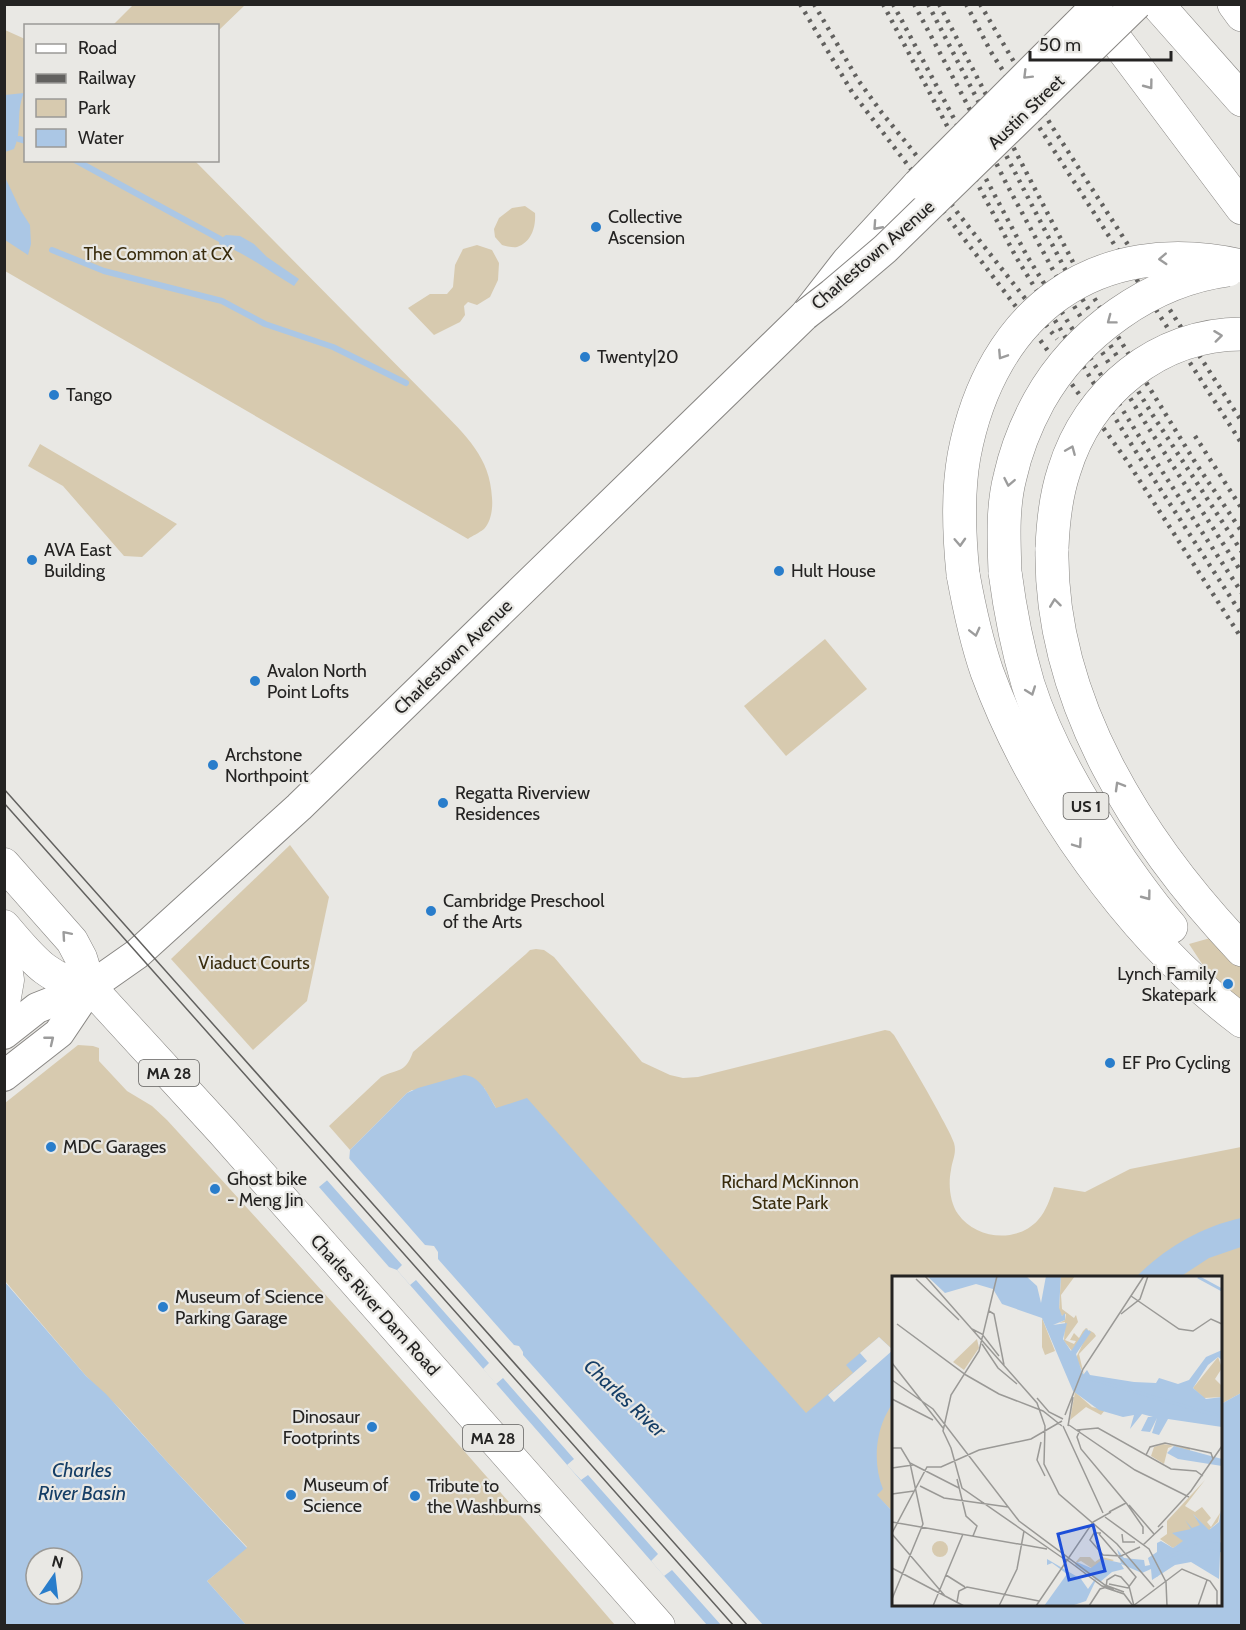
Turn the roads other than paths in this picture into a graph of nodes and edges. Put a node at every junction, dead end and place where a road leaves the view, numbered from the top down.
1 (1089, 4) edge
2 (1098, 4) edge
3 (1137, 4) edge
4 (1156, 4) edge
5 (1234, 4) edge
6 (1242, 15) edge
7 (1242, 100) edge
8 (930, 189) junction
9 (1242, 208) edge
10 (1242, 267) edge
11 (1242, 334) edge
12 (4, 864) edge
13 (4, 926) edge
14 (1242, 950) edge
15 (4, 954) edge
16 (90, 987) junction
17 (1242, 1001) edge
18 (4, 1003) edge
19 (1242, 1021) edge
20 (4, 1034) edge
21 (4, 1076) edge
22 (659, 1626) edge

1 -> 9 highway
2 -> 8 main road, Austin Street, bridge
3 - 8 main road, Austin Street, bridge
4 - 7 highway
5 - 6 highway
8 - 16 main road, Charlestown Avenue, bridge
10 -> 17 highway, US 1, bridge
10 -> 19 highway, bridge
14 -> 11 highway, US 1, bridge
16 -> 12 highway, MA 28
13 - 16 highway
15 - 18 highway
16 - 20 main road
21 -> 16 main road
16 - 22 highway, Charles River Dam Road / MA 28

